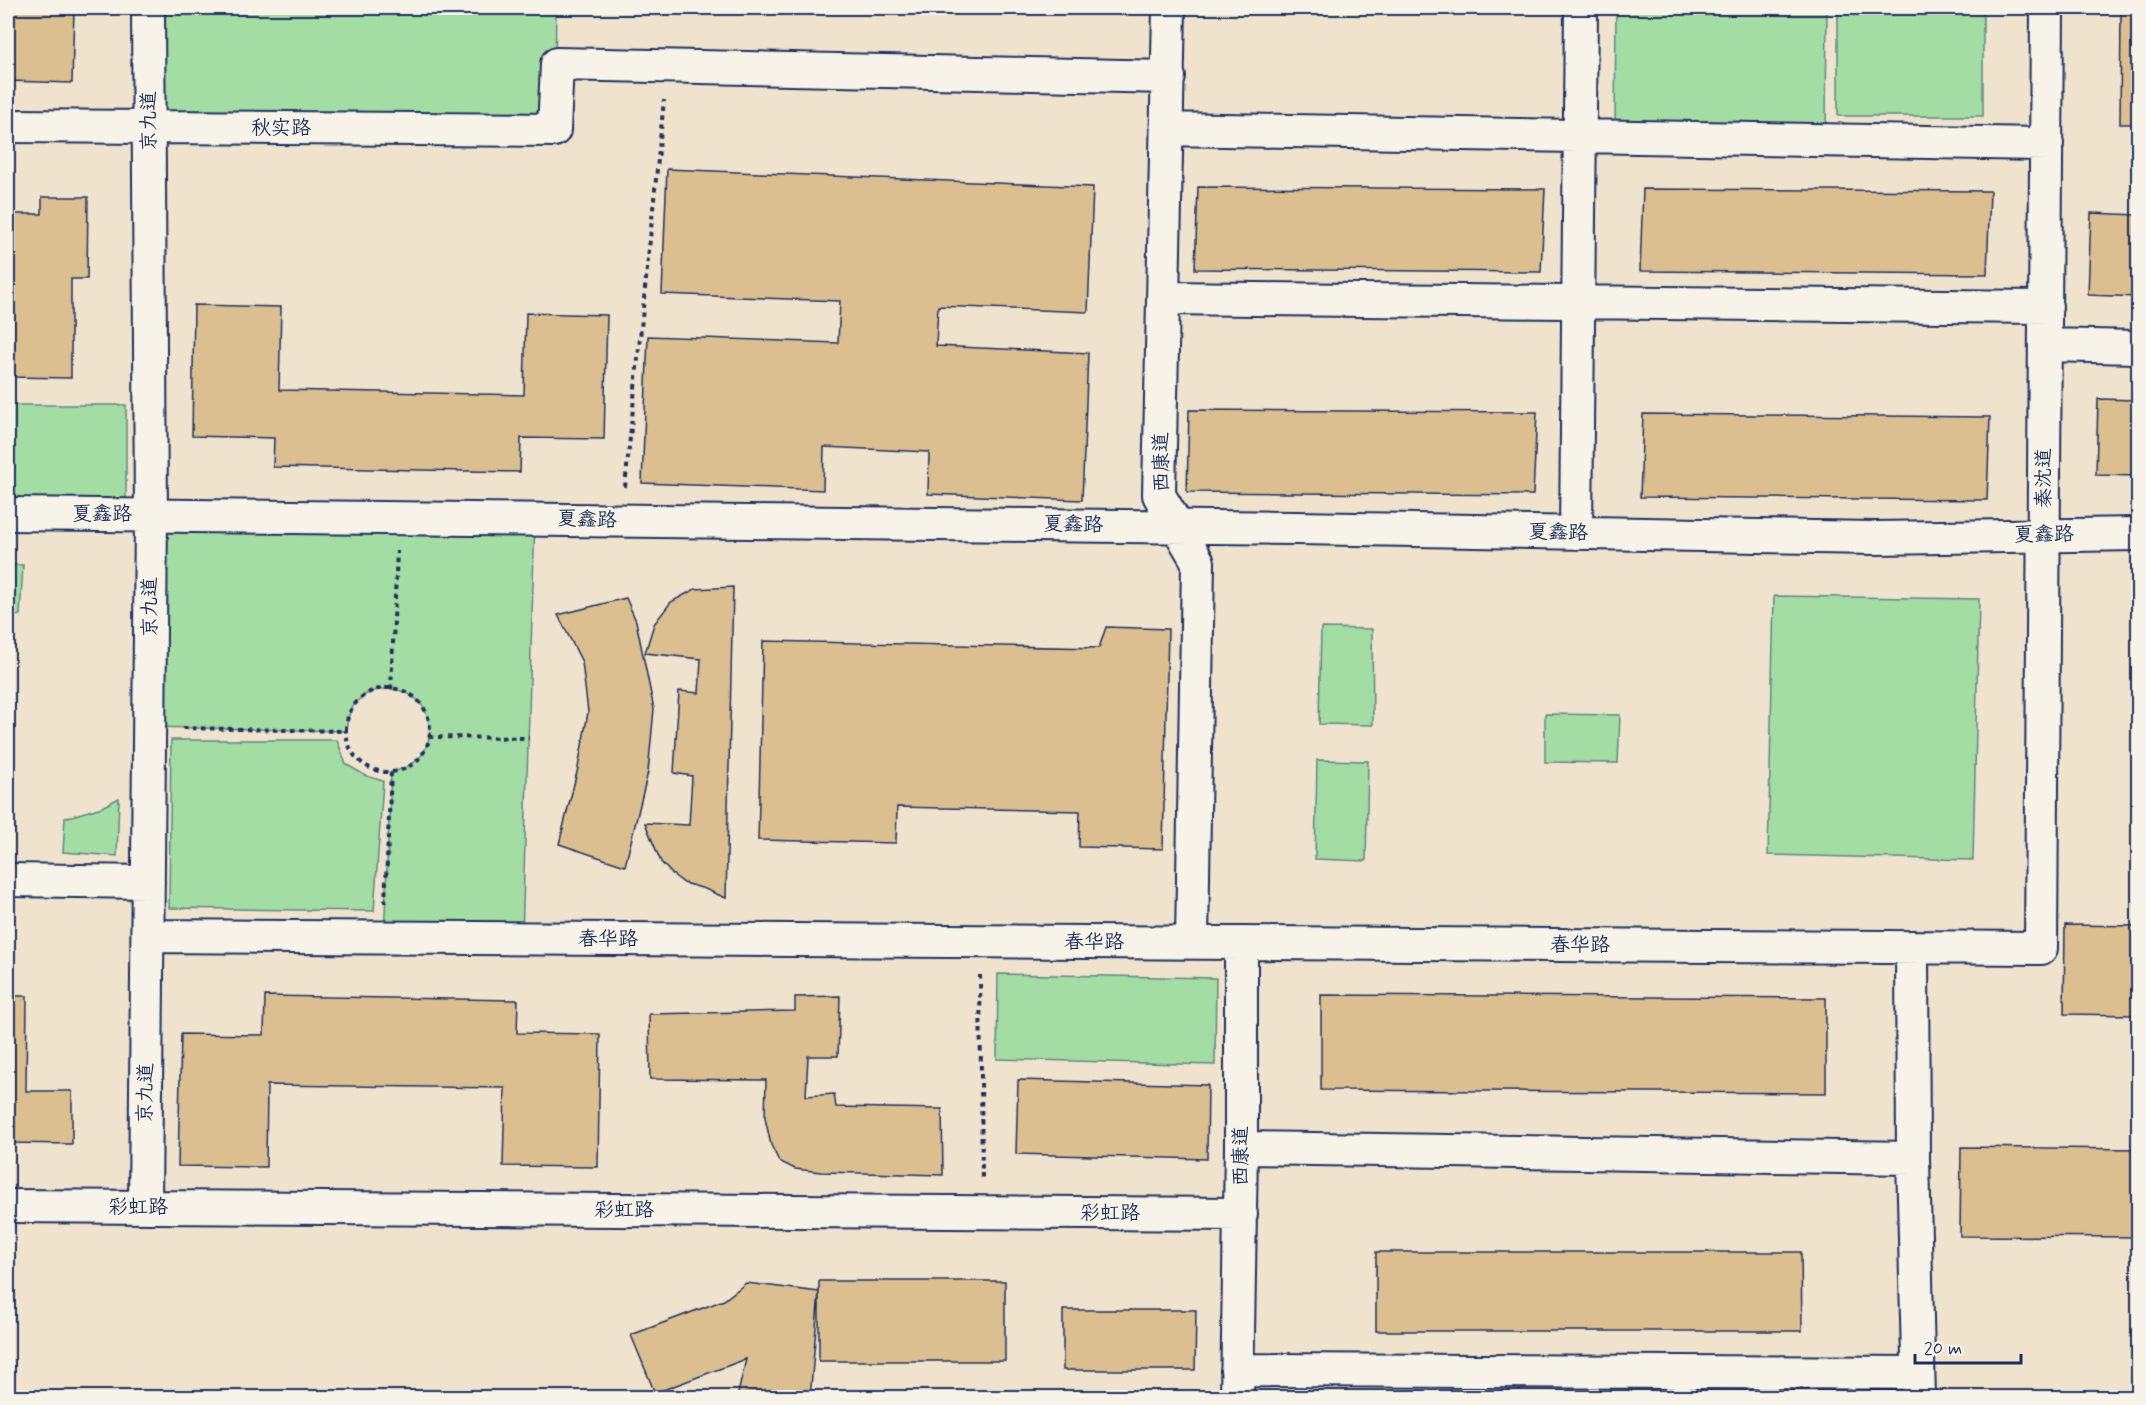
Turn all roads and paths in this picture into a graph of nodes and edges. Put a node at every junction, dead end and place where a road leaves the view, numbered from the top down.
1 (148, 8) edge
2 (1169, 8) edge
3 (1581, 8) edge
4 (2048, 8) edge
5 (667, 67) junction
6 (1169, 77) junction
7 (8, 126) edge
8 (149, 127) junction
9 (1168, 129) junction
10 (1580, 136) junction
11 (2047, 144) junction
12 (1164, 298) junction
13 (1578, 303) junction
14 (2046, 307) junction
15 (2045, 345) junction
16 (2139, 347) edge
17 (8, 514) edge
18 (151, 515) junction
19 (398, 517) junction
20 (622, 521) junction
21 (1178, 526) junction
22 (1576, 533) junction
23 (2139, 534) edge
24 (2044, 536) junction
25 (391, 688) junction
26 (149, 727) junction
27 (346, 731) junction
28 (429, 737) junction
29 (529, 738) dead end
30 (392, 772) junction
31 (8, 880) edge
32 (148, 882) junction
33 (148, 936) junction
34 (384, 937) junction
35 (980, 941) junction
36 (1192, 942) junction
37 (1241, 943) junction
38 (1912, 947) junction
39 (2041, 948) joint
40 (1242, 1148) junction
41 (1913, 1158) junction
42 (8, 1206) edge
43 (145, 1207) junction
44 (982, 1213) junction
45 (1241, 1214) junction
46 (1237, 1384) edge
47 (1919, 1386) edge

1 - 8 street, 京九道
2 - 6 street, 西康道
3 - 10 street
4 - 11 street, 秦沈道
5 - 6 street
5 - 8 street, 秋实路
5 - 20 path
6 - 9 street, 西康道
7 - 8 street, 秋实路
8 - 18 street, 京九道
9 - 10 street
9 - 12 street, 西康道
10 - 11 street
10 - 13 street
11 - 14 street, 秦沈道
12 - 13 street
12 - 21 street, 西康道
13 - 14 street
13 - 22 street
14 - 15 street, 秦沈道
15 - 16 street
15 - 24 street, 秦沈道
17 - 18 street, 夏鑫路
18 - 19 street, 夏鑫路
18 - 26 street, 京九道
19 - 20 street, 夏鑫路
19 - 25 path
20 - 21 street, 夏鑫路
21 - 22 street, 夏鑫路
21 - 36 street, 西康道
22 - 24 street, 夏鑫路
23 - 24 street, 夏鑫路
24 - 39 street, 秦沈道
25 - 27 path
25 - 28 path
26 - 27 path
26 - 32 street, 京九道
27 - 30 path
28 - 29 path
28 - 30 path
30 - 34 path
31 - 32 street
32 - 33 street, 京九道
33 - 34 street, 春华路
33 - 43 street, 京九道
34 - 35 street, 春华路
35 - 36 street, 春华路
35 - 44 path
36 - 37 street, 春华路
37 - 38 street, 春华路
37 - 40 street, 西康道
38 - 39 street, 春华路
38 - 41 street
40 - 41 street
40 - 45 street, 西康道
41 - 47 street
42 - 43 street, 彩虹路
43 - 44 street, 彩虹路
44 - 45 street, 彩虹路
45 - 46 street, 西康道
46 - 47 street

